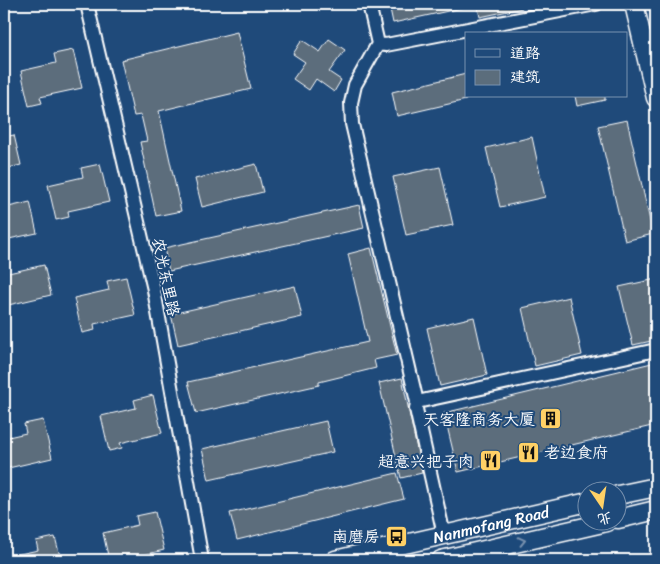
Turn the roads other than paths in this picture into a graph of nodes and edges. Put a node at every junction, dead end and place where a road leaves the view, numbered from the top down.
1 (87, 4) edge
2 (369, 4) edge
3 (596, 4) edge
4 (634, 4) edge
5 (378, 44) junction
6 (656, 98) edge
7 (656, 350) edge
8 (417, 402) junction
9 (656, 487) edge
10 (628, 494) edge
11 (578, 504) edge
12 (656, 510) edge
13 (628, 517) edge
14 (578, 529) edge
15 (444, 535) junction
16 (202, 560) edge
17 (335, 560) edge
18 (441, 560) edge

1 - 16 street, 农光东里路
2 - 5 street
3 - 5 street
4 - 6 main road
5 - 8 street
7 - 8 street
8 - 15 street
9 - 10 main road
11 - 15 main road, Nanmofang Road
12 - 13 main road
18 -> 14 main road, Nanmofang Road
15 - 17 main road, Nanmofang Road

